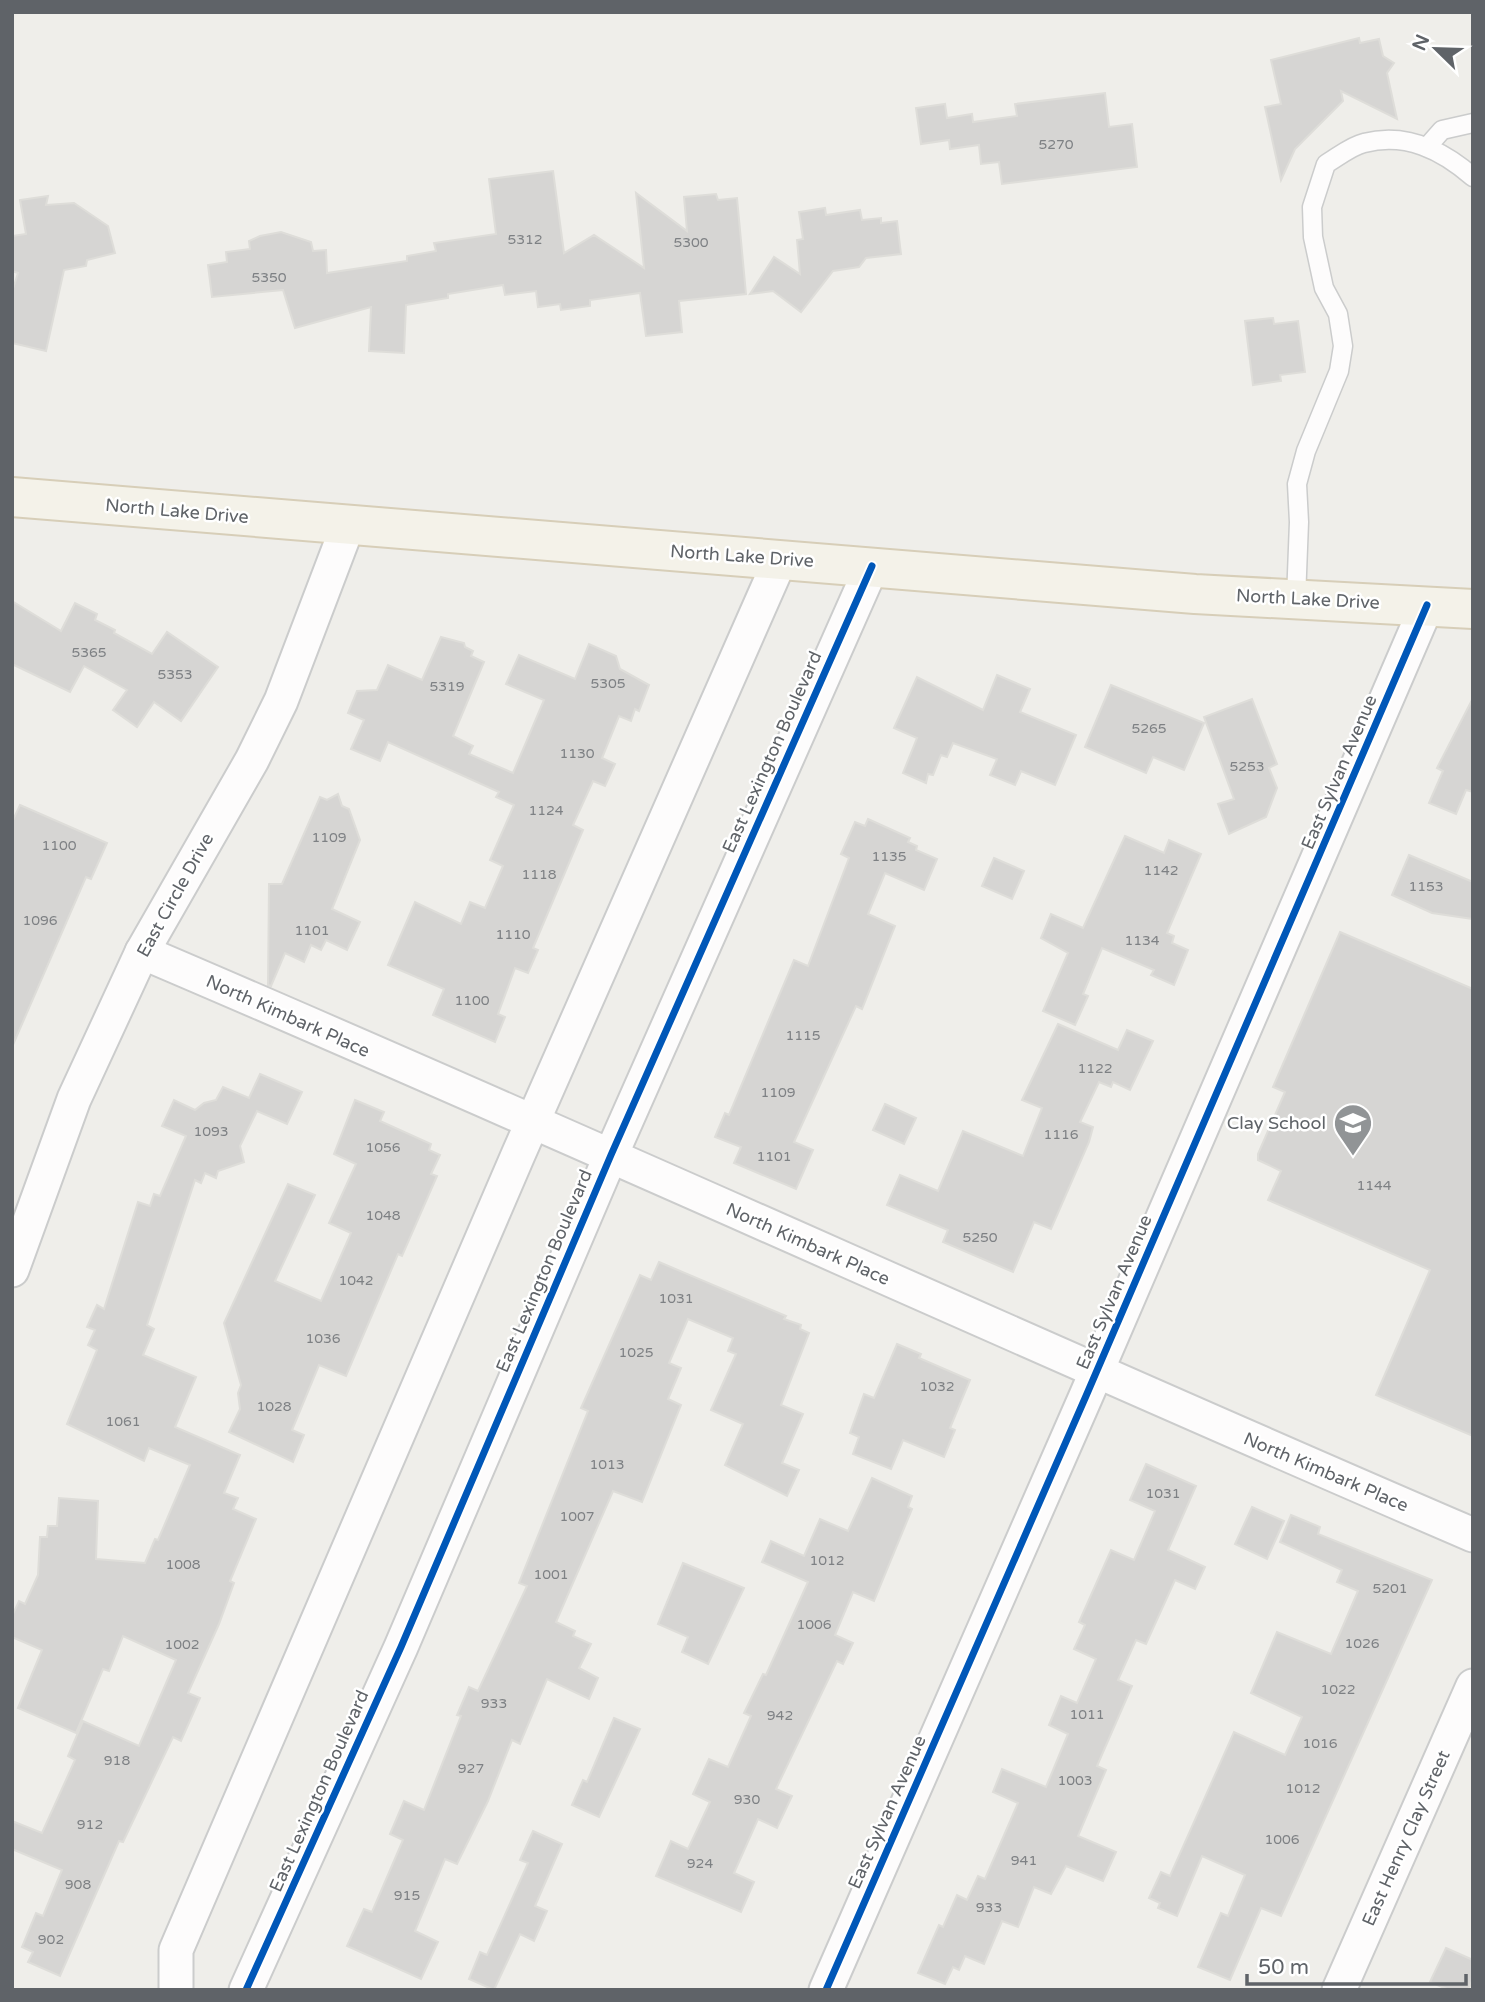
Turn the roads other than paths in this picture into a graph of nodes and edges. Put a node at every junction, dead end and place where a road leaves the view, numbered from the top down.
1 (1473, 122) edge
2 (1427, 147) junction
3 (1473, 177) edge
4 (12, 498) edge
5 (348, 525) junction
6 (780, 560) junction
7 (872, 566) junction
8 (1296, 599) junction
9 (1427, 605) junction
10 (1473, 609) edge
11 (142, 953) junction
12 (533, 1123) junction
13 (611, 1155) junction
14 (12, 1270) edge
15 (1096, 1373) junction
16 (1473, 1535) edge
17 (1473, 1686) edge
18 (176, 1990) edge
19 (246, 1990) edge
20 (826, 1990) edge
21 (1339, 1990) edge

1 - 2 lane
2 - 3 lane
2 - 8 lane
4 - 5 main road, North Lake Drive
5 - 6 main road, North Lake Drive
5 - 11 street, East Circle Drive
6 - 7 main road, North Lake Drive
6 - 12 street
7 - 8 main road, North Lake Drive
7 - 13 street, East Lexington Boulevard
8 - 9 main road, North Lake Drive
9 - 10 main road, North Lake Drive
9 - 15 street, East Sylvan Avenue
11 - 12 street, North Kimbark Place
11 - 14 street, East Circle Drive
12 - 13 street, North Kimbark Place
12 - 18 street
13 - 15 street, North Kimbark Place
13 - 19 street, East Lexington Boulevard
15 - 16 street, North Kimbark Place
15 - 20 street, East Sylvan Avenue
17 - 21 street, East Henry Clay Street

